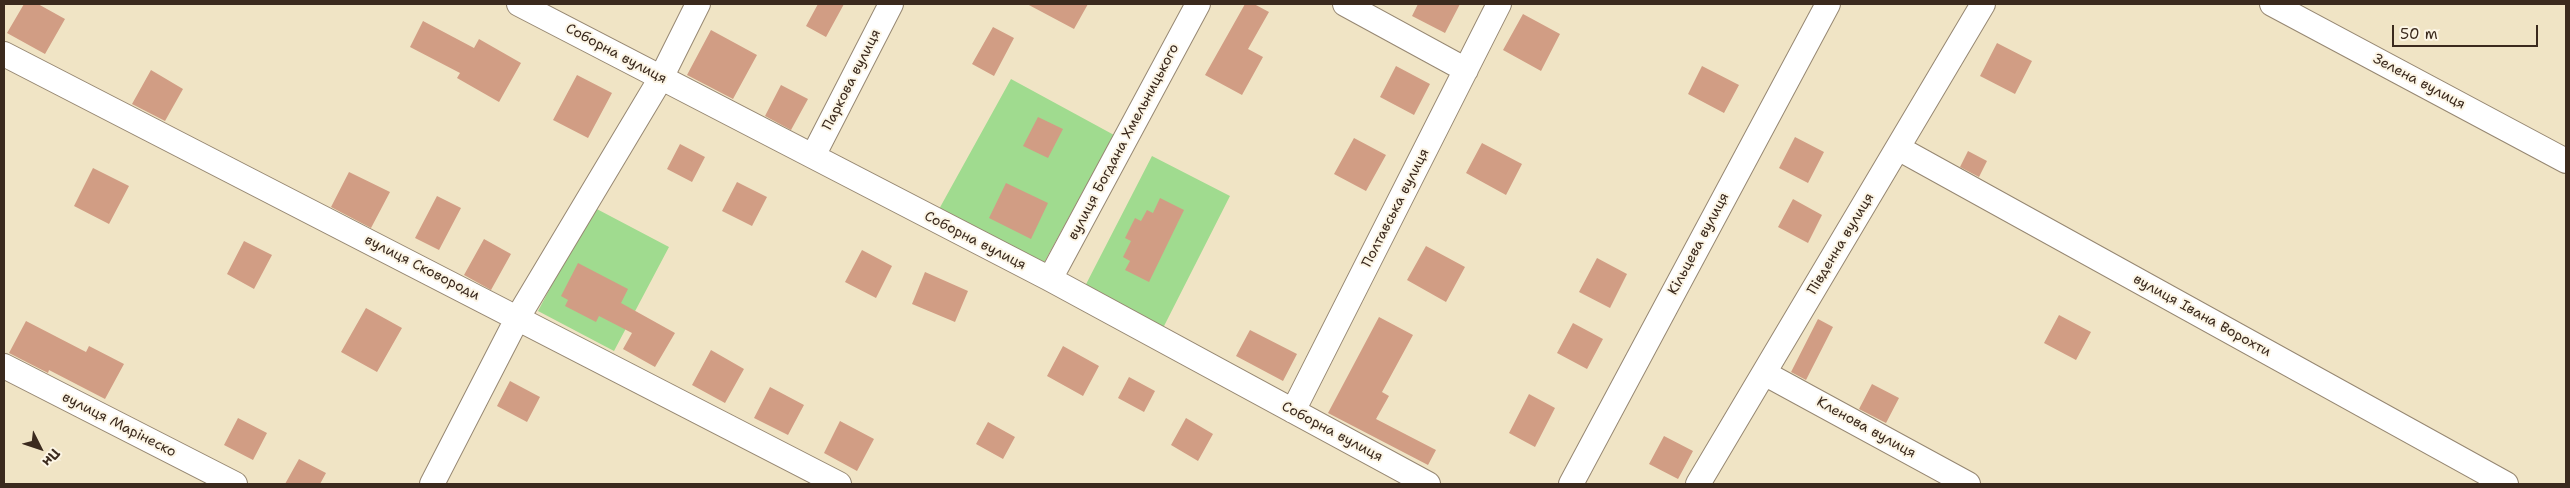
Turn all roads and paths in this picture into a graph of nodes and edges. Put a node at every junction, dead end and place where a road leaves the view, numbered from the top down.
1 (519, 4) edge
2 (698, 4) edge
3 (890, 4) edge
4 (1198, 4) edge
5 (1345, 4) edge
6 (1499, 4) edge
7 (1828, 4) edge
8 (1983, 4) edge
9 (2272, 4) edge
10 (4, 54) edge
11 (1466, 70) junction
12 (661, 78) junction
13 (1898, 148) junction
14 (813, 156) junction
15 (2566, 161) edge
16 (1050, 280) junction
17 (518, 317) junction
18 (4, 366) edge
19 (1764, 373) junction
20 (1293, 411) junction
21 (235, 484) edge
22 (432, 484) edge
23 (839, 484) edge
24 (1428, 484) edge
25 (1571, 484) edge
26 (1698, 484) edge
27 (1968, 484) edge
28 (2506, 484) edge

1 - 12 street, Соборна вулиця
2 - 12 street
3 - 14 street, Паркова вулиця
4 - 16 street, вулиця Богдана Хмельницького
5 - 11 street
6 - 11 street, Полтавська вулиця
7 - 25 street, Кільцева вулиця
8 - 13 street, Південна вулиця
9 - 15 street, Зелена вулиця
10 - 17 street, вулиця Сковороди
11 - 20 street, Полтавська вулиця
12 - 14 street, Соборна вулиця
12 - 17 street
13 - 19 street, Південна вулиця
13 - 28 street, вулиця Івана Ворохти
14 - 16 street, Соборна вулиця
16 - 20 street, Соборна вулиця
17 - 22 street
17 - 23 street, вулиця Сковороди
18 - 21 street, вулиця Марінеско
19 - 26 street, Південна вулиця
19 - 27 street, Кленова вулиця
20 - 24 street, Соборна вулиця

